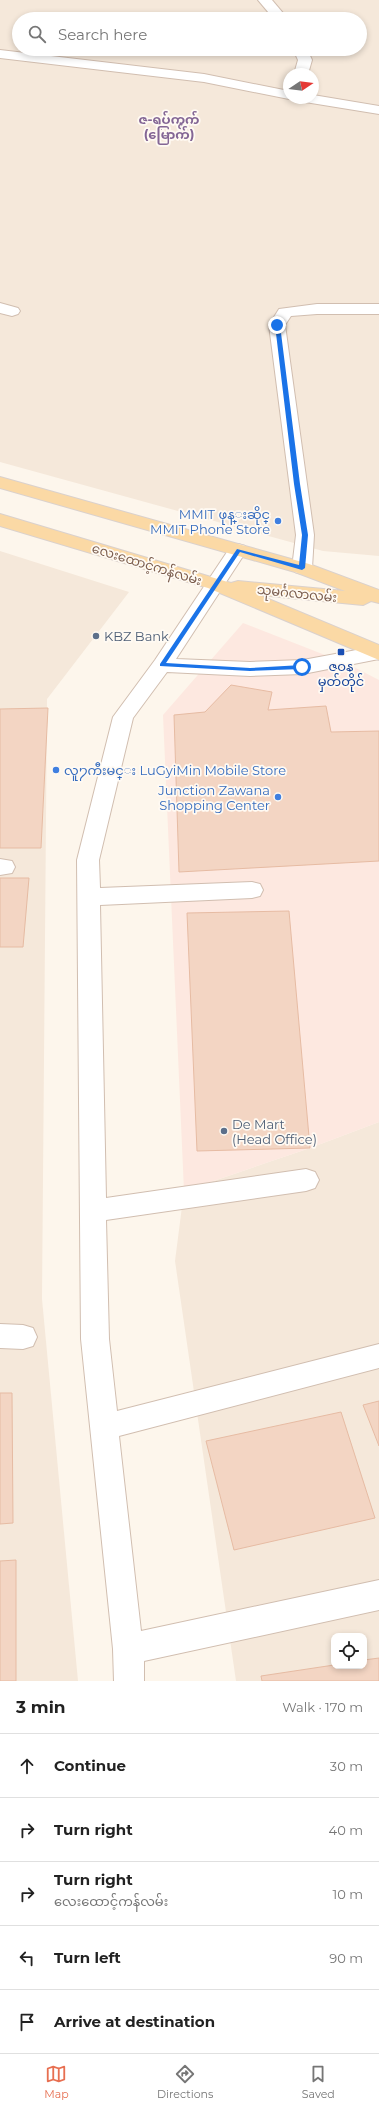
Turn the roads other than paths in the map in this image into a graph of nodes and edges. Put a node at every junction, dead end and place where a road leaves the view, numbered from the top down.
1 (265, 0) edge
2 (275, 12) edge
3 (0, 54) edge
4 (12, 55) edge
5 (17, 56) edge
6 (304, 56) edge
7 (303, 68) edge
8 (283, 94) edge
9 (319, 100) edge
10 (379, 110) edge
11 (379, 309) edge
12 (0, 482) edge
13 (0, 520) edge
14 (238, 550) junction
15 (302, 568) junction
16 (215, 584) junction
17 (379, 597) edge
18 (379, 601) edge
19 (378, 653) edge
20 (162, 665) junction
21 (252, 890) dead end
22 (89, 896) junction
23 (306, 1180) dead end
24 (93, 1211) junction
25 (379, 1356) edge
26 (104, 1426) junction
27 (379, 1595) edge
28 (128, 1649) junction
29 (129, 1681) edge
30 (136, 1681) edge

1 - 2 street
3 - 4 street
5 - 8 street
6 - 7 street
9 - 10 street
11 - 15 street
12 - 14 main road
13 - 16 main road, လေးထောင့်ကန်လမ်း
14 - 15 main road
14 - 16 street
15 - 17 main road
16 - 18 main road, သုမင်္ဂလာလမ်း
16 - 19 main road, လေးထောင့်ကန်လမ်း
16 - 20 street
19 - 20 street
20 - 22 street
21 - 22 street
22 - 24 street
23 - 24 street
24 - 26 street
25 - 26 street
26 - 28 street
27 - 28 street
28 - 29 street
28 - 30 street

